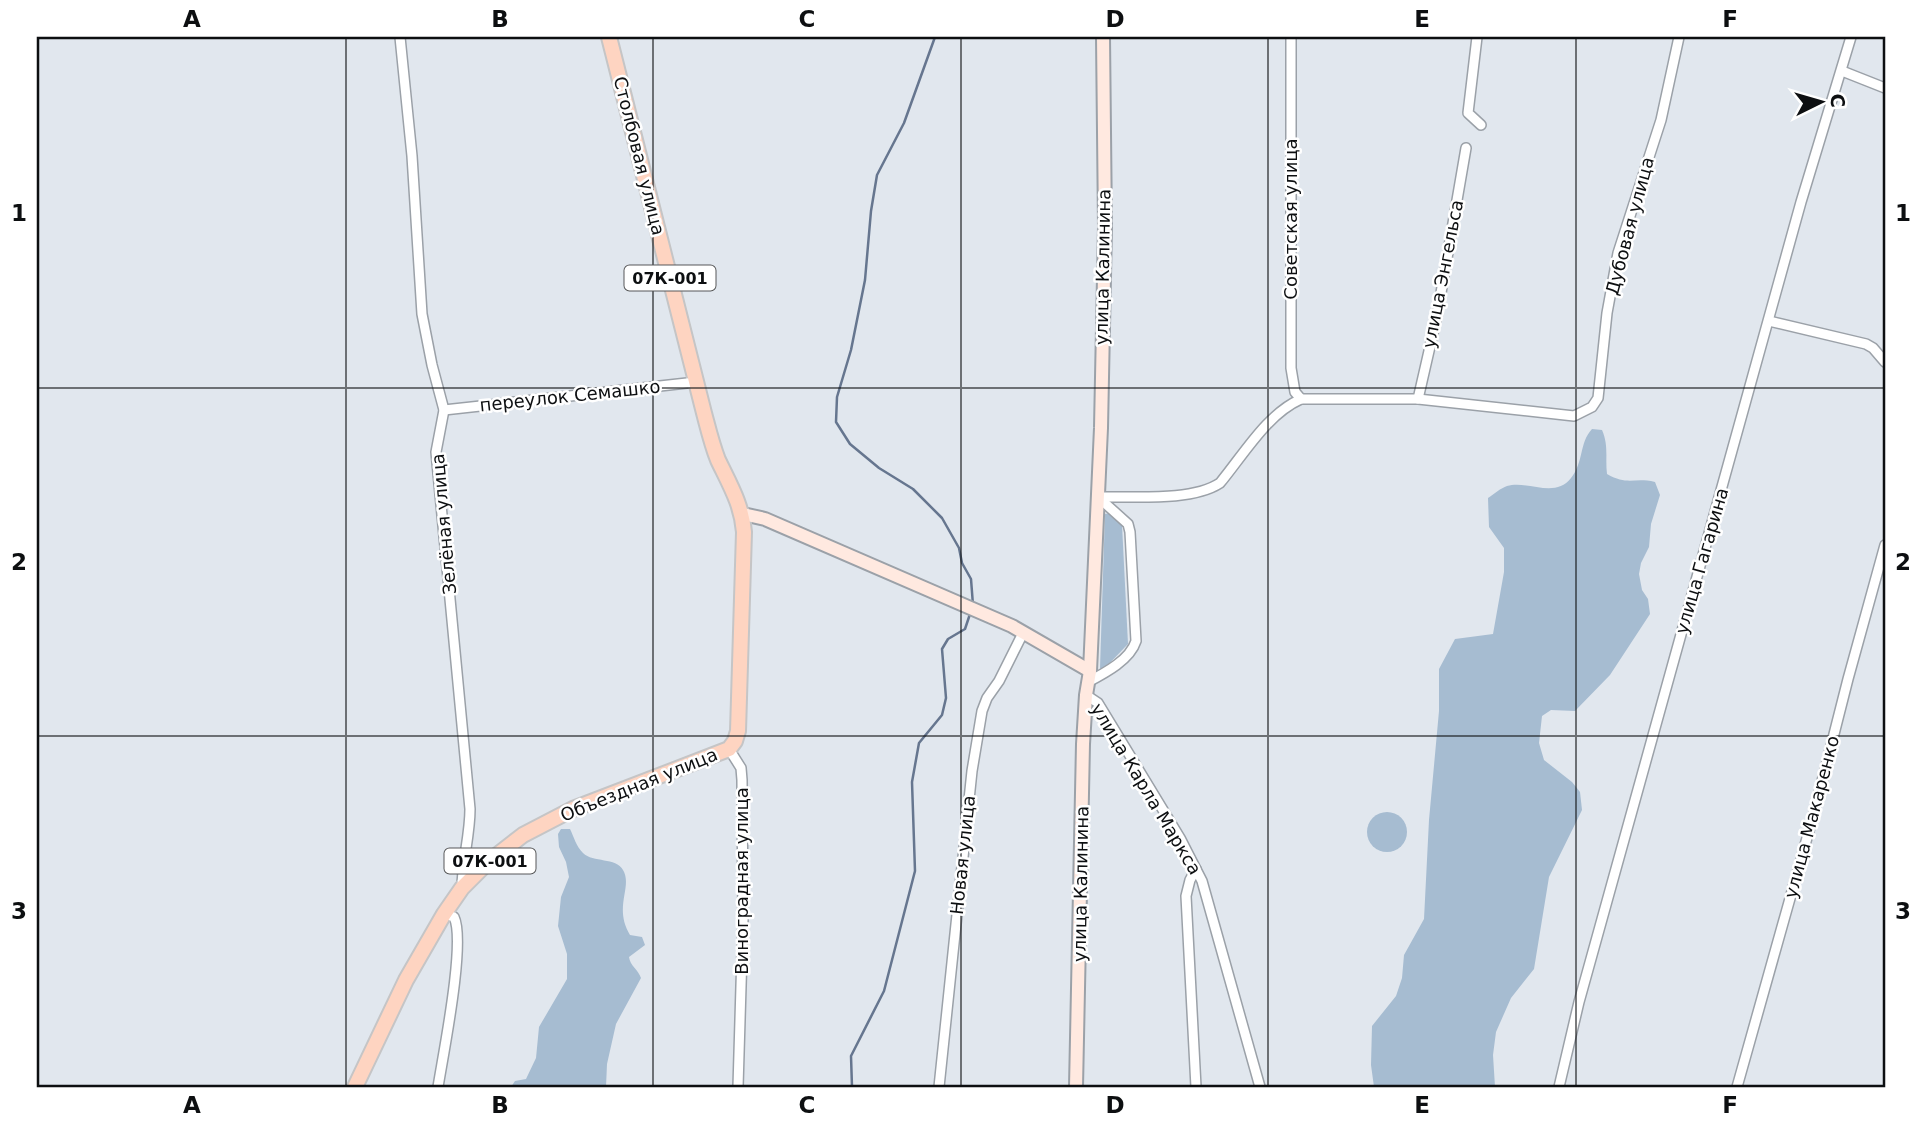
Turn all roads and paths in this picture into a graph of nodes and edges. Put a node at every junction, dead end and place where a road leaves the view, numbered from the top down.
1 (400, 37) edge
2 (609, 37) edge
3 (1103, 37) edge
4 (1292, 37) edge
5 (1477, 37) edge
6 (1679, 37) edge
7 (1851, 37) edge
8 (1842, 71) junction
9 (1885, 88) edge
10 (1481, 125) dead end
11 (1466, 148) dead end
12 (1769, 321) junction
13 (1885, 362) edge
14 (696, 382) junction
15 (1301, 399) junction
16 (1418, 399) junction
17 (444, 410) junction
18 (1098, 497) junction
19 (743, 514) junction
20 (1885, 545) edge
21 (1023, 633) junction
22 (1089, 677) junction
23 (1086, 695) junction
24 (729, 749) junction
25 (1196, 869) junction
26 (462, 888) junction
27 (444, 914) junction
28 (355, 1087) edge
29 (438, 1087) edge
30 (738, 1087) edge
31 (939, 1087) edge
32 (1076, 1087) edge
33 (1196, 1087) edge
34 (1260, 1087) edge
35 (1559, 1087) edge
36 (1737, 1087) edge

1 - 17 street, Зелёная улица
2 - 14 main road, Столбовая улица / 07К-001
3 - 18 street, улица Калинина
4 - 15 street, Советская улица
5 - 10 street
6 - 16 street, Дубовая улица
7 - 8 street, улица Гагарина
8 - 9 street
8 - 12 street, улица Гагарина
11 - 16 street, улица Энгельса
12 - 13 street
12 - 35 street, улица Гагарина
14 - 17 street, переулок Семашко
14 - 19 main road, Столбовая улица / 07К-001
15 - 16 street
15 - 18 street
17 - 26 street, Зелёная улица
18 - 22 street, улица Калинина
18 - 22 street
19 - 21 street
19 - 24 main road, 07К-001
20 - 36 street, улица Макаренко
21 - 22 street
21 - 31 street, Новая улица
22 - 23 street, улица Калинина
23 - 25 street, улица Карла Маркса
23 - 32 street, улица Калинина
24 - 26 main road, Объездная улица / 07К-001
24 - 30 street, Виноградная улица
25 - 33 street
25 - 34 street, улица Карла Маркса
26 - 27 main road, Объездная улица / 07К-001
27 - 28 main road, Объездная улица / 07К-001
27 - 29 street

